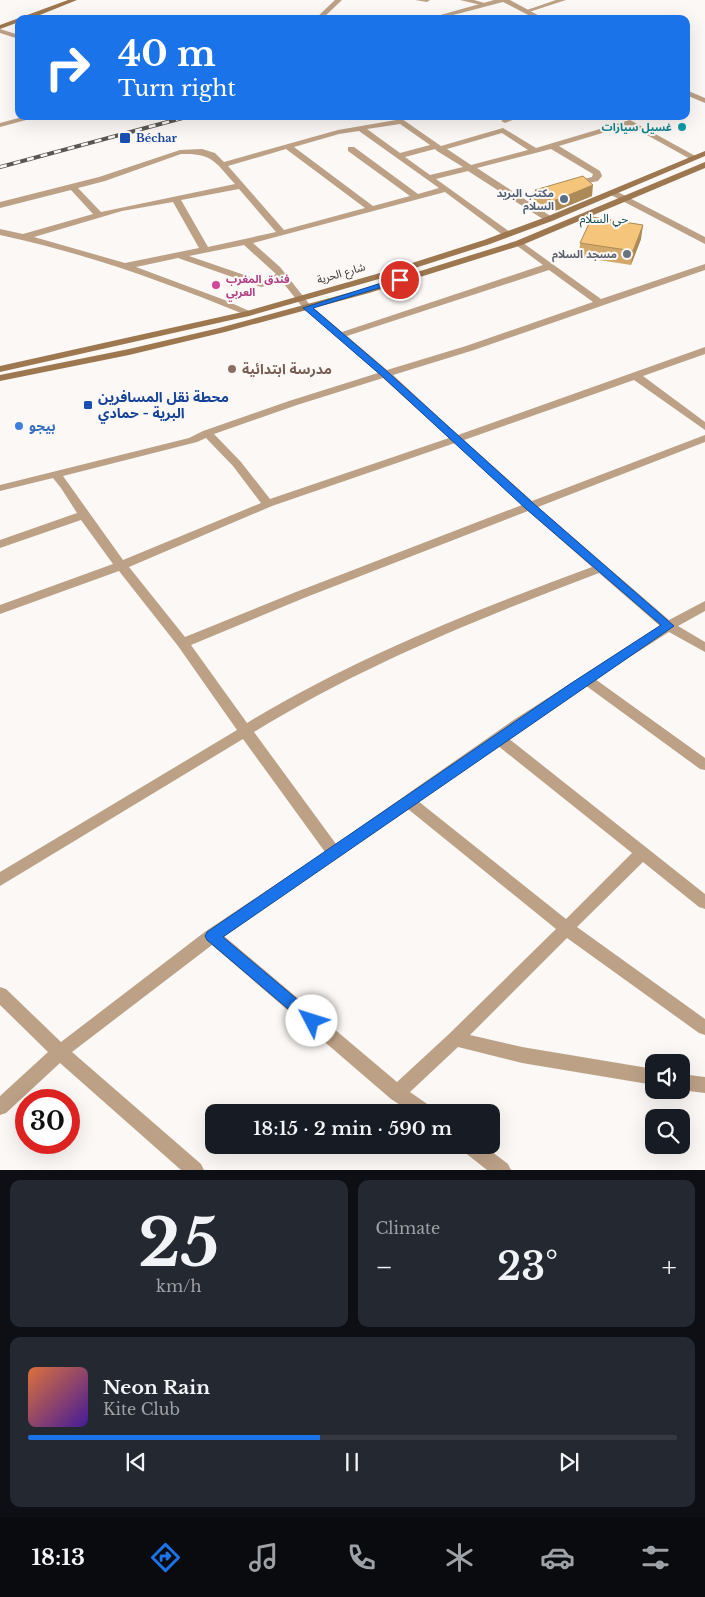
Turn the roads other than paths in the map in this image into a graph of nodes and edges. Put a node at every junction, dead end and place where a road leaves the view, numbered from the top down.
1 (74, 0) edge
2 (339, 0) edge
3 (418, 0) edge
4 (426, 0) edge
5 (463, 0) edge
6 (504, 0) edge
7 (564, 0) edge
8 (485, 4) junction
9 (527, 11) junction
10 (34, 15) edge
11 (322, 15) edge
12 (445, 15) edge
13 (534, 15) edge
14 (15, 21) edge
15 (0, 27) edge
16 (0, 31) edge
17 (15, 37) edge
18 (690, 94) edge
19 (705, 101) edge
20 (21, 120) edge
21 (390, 120) edge
22 (401, 120) edge
23 (627, 120) edge
24 (630, 122) junction
25 (504, 123) edge
26 (0, 125) edge
27 (360, 128) junction
28 (551, 145) junction
29 (287, 146) junction
30 (438, 147) junction
31 (351, 148) dead end
32 (535, 150) junction
33 (705, 154) edge
34 (398, 156) junction
35 (695, 158) junction
36 (223, 165) junction
37 (705, 165) edge
38 (469, 168) junction
39 (428, 178) junction
40 (240, 186) junction
41 (73, 187) junction
42 (564, 187) edge
43 (446, 189) junction
44 (614, 192) junction
45 (416, 197) junction
46 (175, 198) junction
47 (625, 199) junction
48 (0, 206) edge
49 (372, 209) junction
50 (99, 215) junction
51 (549, 219) junction
52 (0, 232) edge
53 (282, 233) junction
54 (507, 234) junction
55 (24, 237) junction
56 (705, 241) edge
57 (246, 242) junction
58 (519, 243) junction
59 (205, 251) junction
60 (179, 256) junction
61 (124, 266) junction
62 (551, 266) junction
63 (705, 267) edge
64 (281, 275) junction
65 (299, 298) junction
66 (600, 303) junction
67 (307, 308) junction
68 (249, 312) junction
69 (340, 335) junction
70 (705, 350) edge
71 (0, 369) edge
72 (386, 375) junction
73 (636, 376) junction
74 (0, 378) edge
75 (705, 427) edge
76 (206, 433) junction
77 (705, 438) edge
78 (456, 439) junction
79 (54, 474) junction
80 (0, 488) edge
81 (268, 504) junction
82 (529, 505) junction
83 (84, 515) junction
84 (0, 544) edge
85 (121, 566) junction
86 (600, 568) junction
87 (705, 604) edge
88 (0, 610) edge
89 (668, 626) junction
90 (183, 643) junction
91 (705, 648) edge
92 (586, 679) junction
93 (245, 731) junction
94 (499, 739) junction
95 (705, 764) edge
96 (408, 801) junction
97 (334, 853) junction
98 (642, 853) junction
99 (0, 880) edge
100 (705, 903) edge
101 (566, 928) junction
102 (212, 936) junction
103 (0, 994) edge
104 (705, 1028) edge
105 (455, 1039) junction
106 (60, 1052) junction
107 (645, 1076) edge
108 (690, 1083) edge
109 (705, 1085) edge
110 (397, 1093) junction
111 (413, 1104) edge
112 (0, 1107) edge
113 (481, 1154) edge
114 (195, 1170) edge
115 (502, 1170) edge

1 - 10 main road
2 - 11 street
3 - 4 street
5 - 8 street
6 - 8 street
6 - 9 street
7 - 9 street
8 - 12 street
9 - 13 street
14 - 15 main road
16 - 17 street
18 - 19 street
20 - 26 street
21 - 27 street
22 - 30 street
23 - 24 street
24 - 28 street
24 - 35 street
25 - 30 street
25 - 32 street
27 - 29 street
27 - 34 street
28 - 32 street
28 - 42 street
29 - 36 street
29 - 49 street
30 - 34 street
30 - 38 street
31 - 45 street
32 - 38 street
33 - 35 main road, شارع الحرية
34 - 39 street
35 - 44 main road, شارع الحرية
36 - 40 street
36 - 41 street
37 - 47 main road, شارع الحرية
38 - 39 street
38 - 51 street
39 - 43 street
40 - 46 street
40 - 53 street
41 - 48 street
41 - 50 street
43 - 45 street
43 - 54 street
44 - 47 street
44 - 51 main road, شارع الحرية
45 - 49 street
46 - 50 street
46 - 59 street
47 - 56 street
47 - 58 main road, شارع الحرية
49 - 53 street
50 - 55 street
51 - 54 main road, شارع الحرية
52 - 55 street
53 - 57 street
54 - 65 main road, شارع الحرية
55 - 61 street
57 - 59 street
57 - 64 street
58 - 62 street
58 - 67 main road, شارع الحرية
59 - 60 street
60 - 61 street
60 - 64 street
61 - 68 street
62 - 66 street
62 - 69 street
63 - 66 street
64 - 65 street
65 - 67 street
65 - 68 main road, شارع الحرية
66 - 72 street
67 - 69 street
67 - 74 main road, شارع الحرية
68 - 71 main road, شارع الحرية
69 - 72 street
70 - 73 street
72 - 76 street
72 - 78 street
73 - 75 street
73 - 78 street
76 - 79 street
76 - 81 street
77 - 82 street
78 - 81 street
78 - 82 street
79 - 80 street
79 - 83 street
81 - 85 street
82 - 86 street
82 - 90 street
83 - 84 street
83 - 85 street
85 - 88 street
85 - 90 street
86 - 89 street
86 - 93 street
87 - 89 street
89 - 91 street
89 - 92 street
90 - 93 street
92 - 94 street
92 - 95 street
93 - 97 street
93 - 99 street
94 - 96 street
94 - 98 street
96 - 97 street
96 - 101 street
97 - 102 street
98 - 100 street
98 - 101 street
101 - 104 street
101 - 105 street
102 - 106 street
102 - 110 street
103 - 106 street
105 - 107 street
105 - 110 street
106 - 112 street
106 - 114 street
108 - 109 street
110 - 111 street
113 - 115 street

